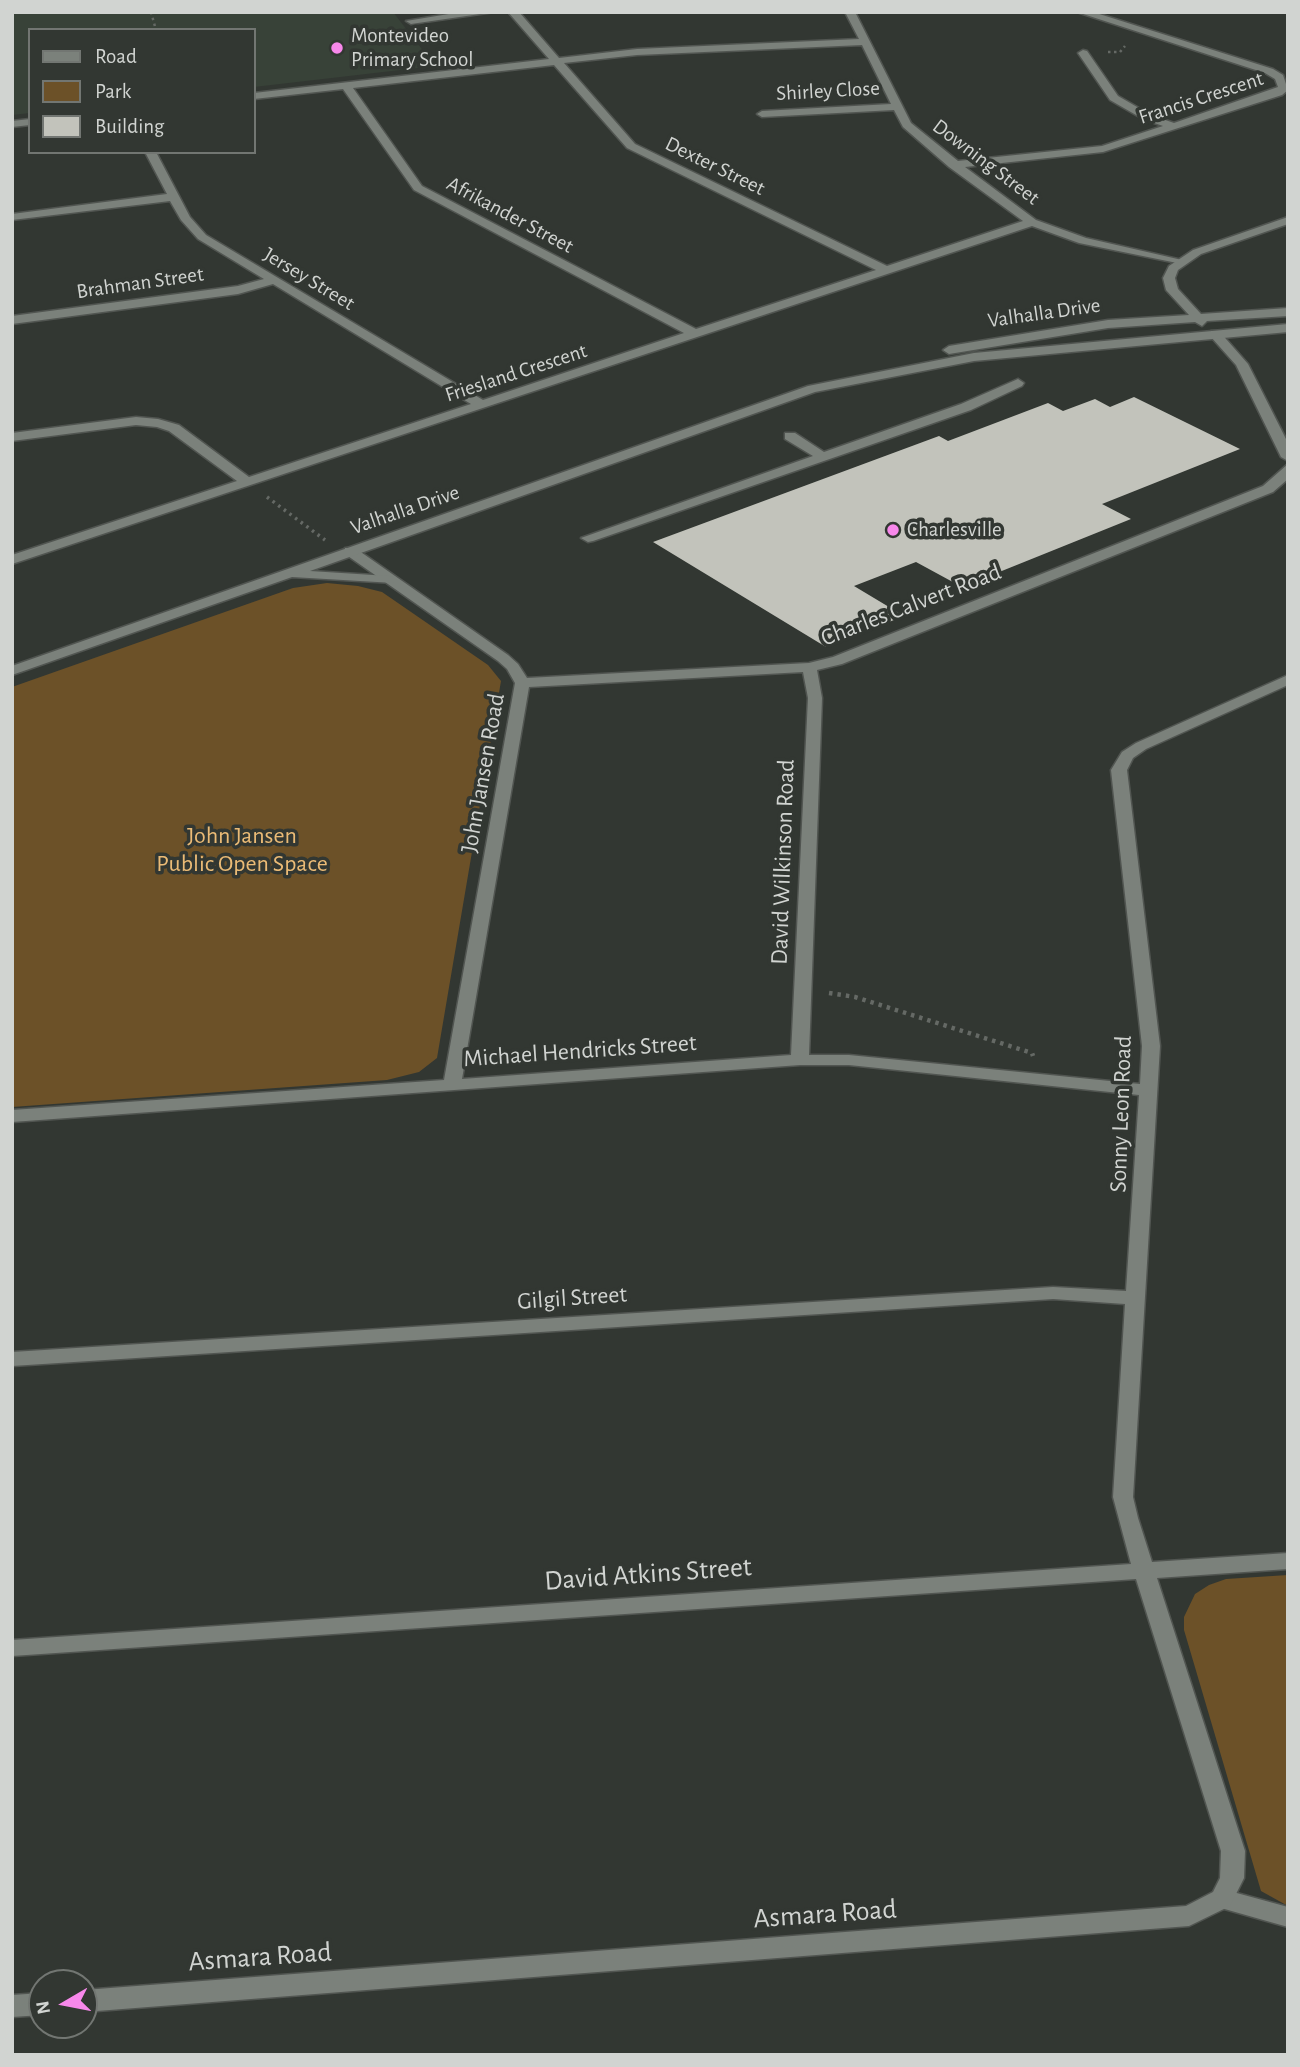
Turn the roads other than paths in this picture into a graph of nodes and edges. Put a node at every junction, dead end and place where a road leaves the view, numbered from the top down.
1 (489, 12) edge
2 (513, 12) edge
3 (850, 12) edge
4 (1082, 12) edge
5 (411, 21) dead end
6 (864, 42) junction
7 (1083, 53) road end
8 (555, 61) junction
9 (346, 86) junction
10 (256, 96) edge
11 (895, 107) junction
12 (762, 114) dead end
13 (1175, 127) junction
14 (151, 154) edge
15 (953, 165) junction
16 (174, 197) junction
17 (12, 217) edge
18 (1288, 220) edge
19 (1032, 222) junction
20 (1174, 267) junction
21 (886, 270) junction
22 (272, 281) junction
23 (1288, 312) edge
24 (1196, 317) junction
25 (12, 320) edge
26 (1288, 328) edge
27 (695, 334) junction
28 (1215, 334) junction
29 (1018, 383) dead end
30 (811, 389) junction
31 (483, 405) junction
32 (790, 436) dead end
33 (12, 438) edge
34 (822, 456) junction
35 (1288, 457) edge
36 (1288, 468) edge
37 (248, 483) junction
38 (1268, 489) junction
39 (1288, 492) edge
40 (588, 538) dead end
41 (350, 551) junction
42 (12, 560) edge
43 (277, 577) junction
44 (388, 580) junction
45 (809, 667) junction
46 (12, 671) edge
47 (1288, 679) edge
48 (522, 683) junction
49 (800, 1060) junction
50 (452, 1085) junction
51 (1150, 1091) junction
52 (12, 1116) edge
53 (1135, 1298) junction
54 (12, 1361) edge
55 (1288, 1561) edge
56 (1144, 1570) junction
57 (12, 1648) edge
58 (1222, 1899) junction
59 (1288, 1917) edge
60 (98, 2000) edge

1 - 5 street
2 - 8 street, Dexter Street
3 - 6 street, Downing Street
4 - 13 street, Francis Crescent
6 - 8 street
6 - 11 street, Downing Street
7 - 13 street
8 - 9 street
8 - 21 street, Dexter Street
9 - 10 street
9 - 27 street, Afrikander Street
11 - 12 street, Shirley Close
11 - 15 street, Downing Street
13 - 15 street, Francis Crescent
14 - 16 street, Jersey Street
15 - 19 street, Downing Street
16 - 17 street
16 - 22 street, Jersey Street
18 - 20 street
19 - 20 street, Downing Street
19 - 21 street, Friesland Crescent
20 - 24 street
21 - 27 street, Friesland Crescent
22 - 25 street, Brahman Street
22 - 31 street, Jersey Street
23 - 24 street, Valhalla Drive
24 - 28 street
24 - 30 street, Valhalla Drive
26 - 28 street, Valhalla Drive
27 - 31 street, Friesland Crescent
28 - 30 street, Valhalla Drive
28 - 35 street
29 - 34 street
30 - 41 street, Valhalla Drive
31 - 37 street, Friesland Crescent
32 - 34 street
33 - 37 street
34 - 40 street
36 - 38 street, Charles Calvert Road
37 - 42 street, Friesland Crescent
38 - 39 street
38 - 45 street, Charles Calvert Road
41 - 43 street, Valhalla Drive
41 - 44 street, John Jansen Road
43 - 44 street
43 - 46 street, Valhalla Drive
44 - 48 street, John Jansen Road
45 - 48 street, Charles Calvert Road
45 - 49 street, David Wilkinson Road
47 - 51 street, Sonny Leon Road
48 - 50 street, John Jansen Road
49 - 50 street, Michael Hendricks Street
49 - 51 street, Michael Hendricks Street
50 - 52 street, Michael Hendricks Street
51 - 53 street, Sonny Leon Road
53 - 54 street, Gilgil Street
53 - 56 street, Sonny Leon Road
55 - 56 street, David Atkins Street
56 - 57 street, David Atkins Street
56 - 58 street
58 - 59 street
58 - 60 street, Asmara Road

